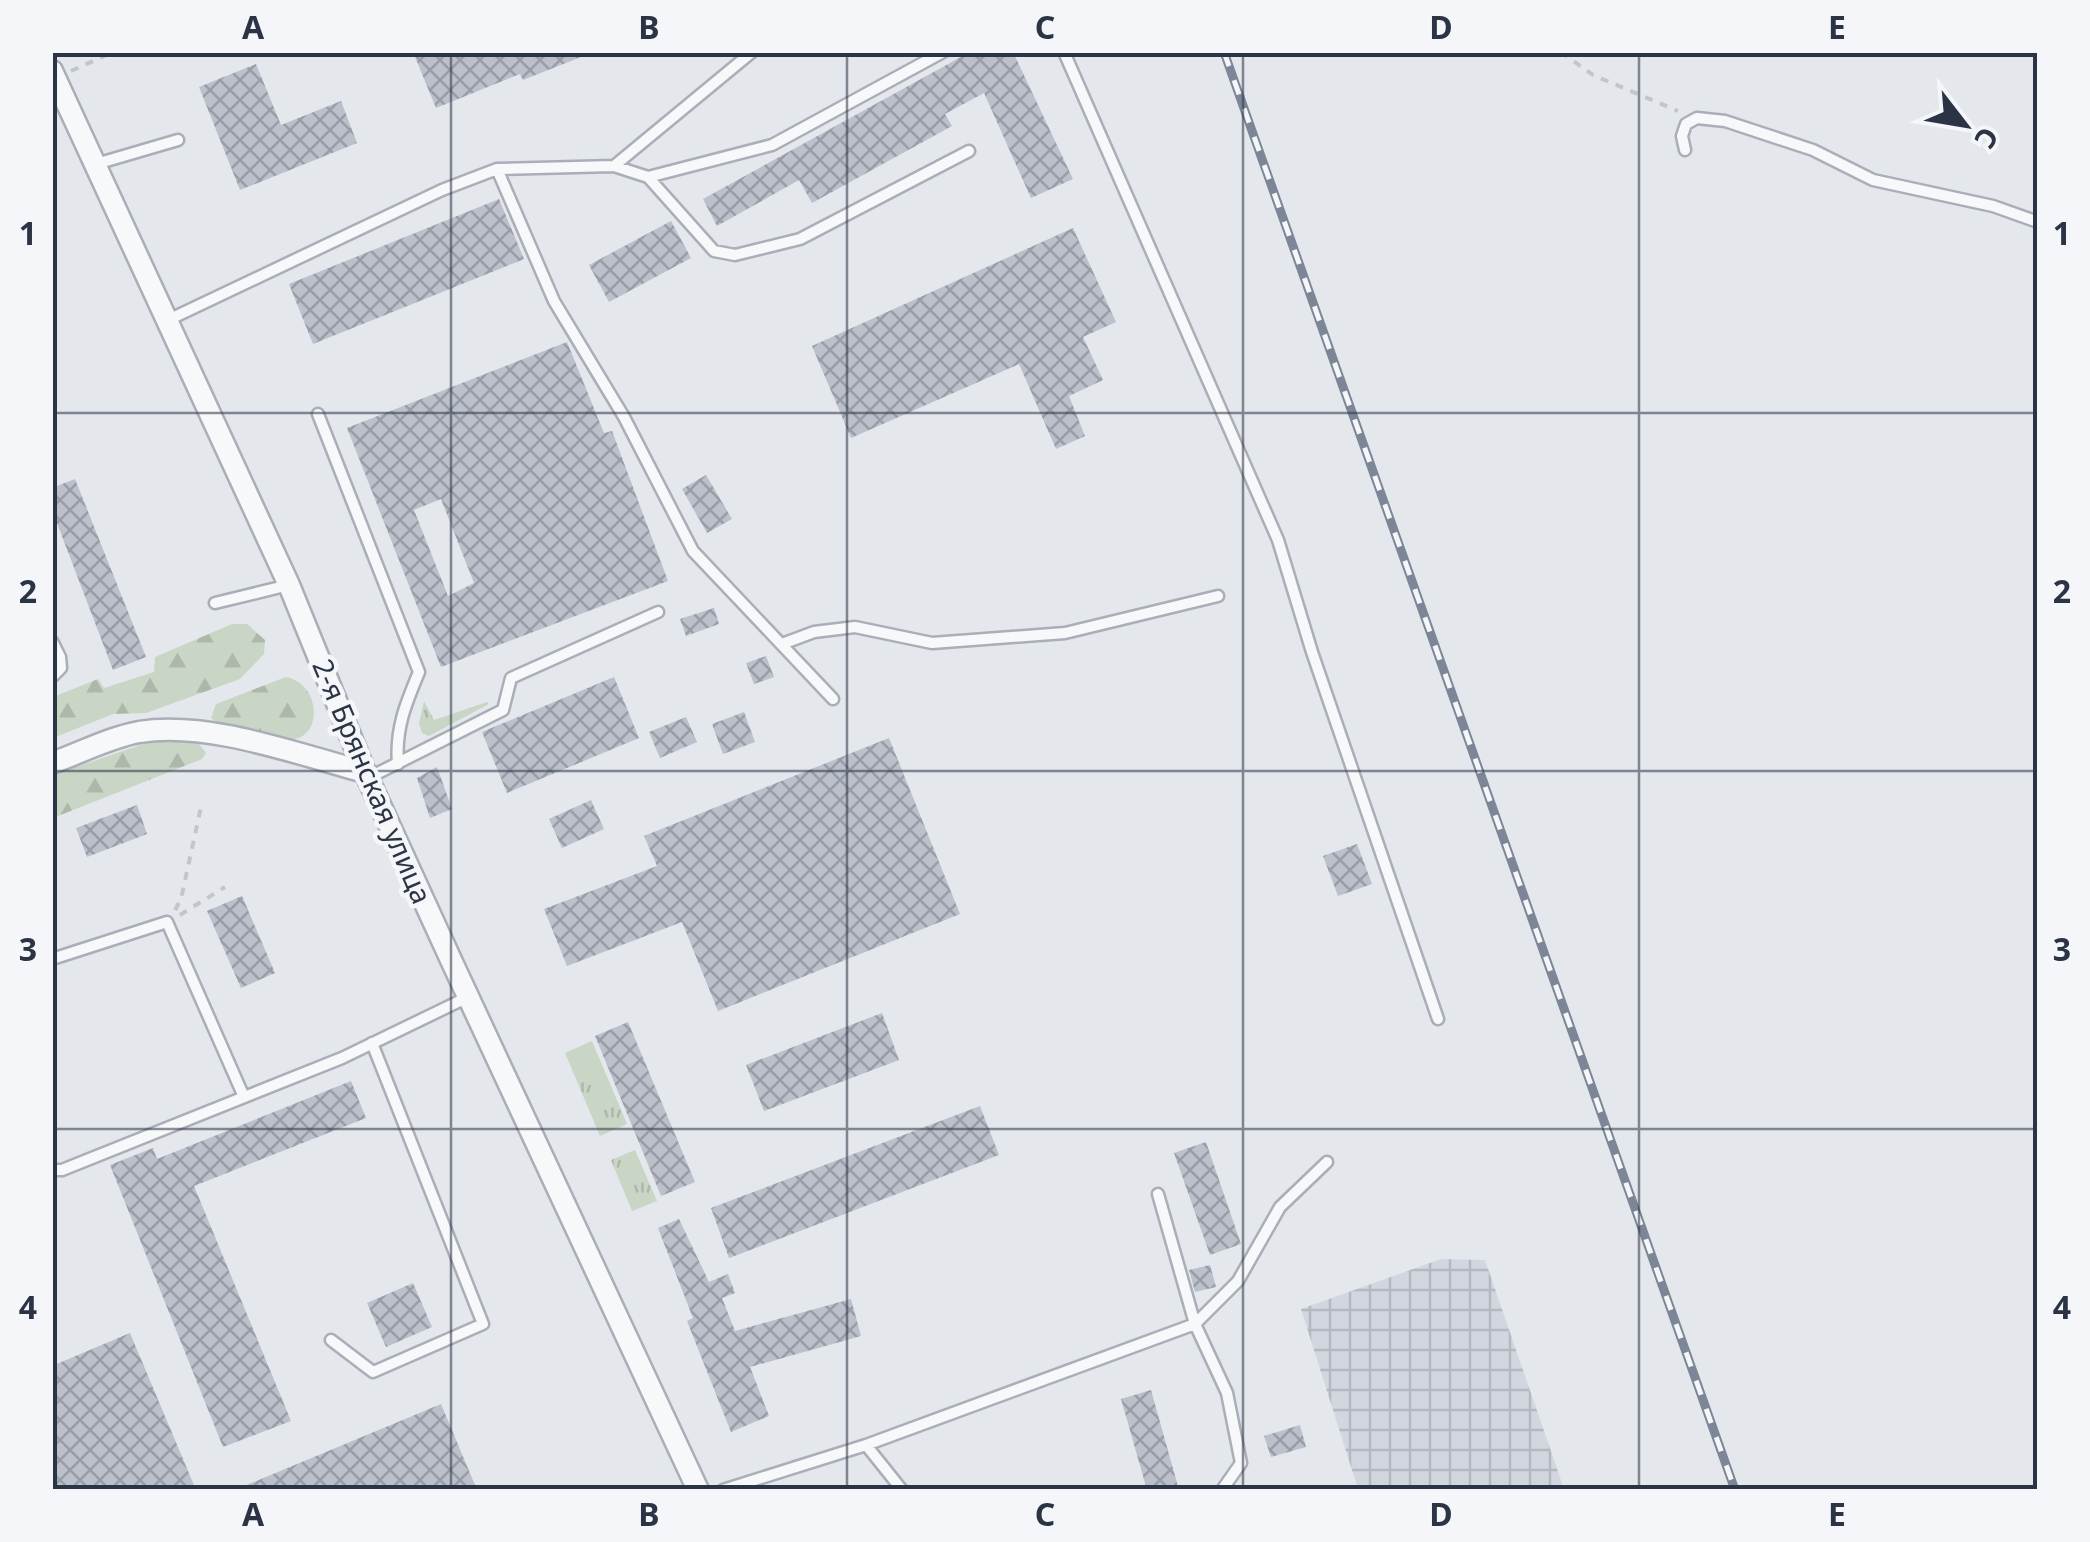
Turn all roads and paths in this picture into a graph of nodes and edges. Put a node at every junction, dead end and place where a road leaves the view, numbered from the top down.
1 (113, 52) edge
2 (752, 52) edge
3 (943, 52) edge
4 (1064, 52) edge
5 (1561, 52) edge
6 (54, 76) edge
7 (1696, 118) junction
8 (178, 140) dead end
9 (1684, 150) dead end
10 (968, 151) dead end
11 (96, 164) junction
12 (614, 166) junction
13 (497, 169) junction
14 (648, 177) junction
15 (2038, 222) edge
16 (168, 320) junction
17 (318, 414) dead end
18 (289, 585) junction
19 (1218, 596) dead end
20 (215, 603) dead end
21 (658, 612) dead end
22 (52, 640) edge
23 (782, 644) junction
24 (52, 677) edge
25 (833, 699) dead end
26 (52, 763) edge
27 (398, 764) junction
28 (367, 775) junction
29 (201, 807) dead end
30 (225, 887) dead end
31 (168, 922) junction
32 (52, 959) edge
33 (468, 997) junction
34 (1438, 1019) dead end
35 (372, 1044) junction
36 (244, 1098) junction
37 (1327, 1162) dead end
38 (52, 1170) edge
39 (1158, 1194) dead end
40 (1196, 1324) junction
41 (331, 1340) dead end
42 (866, 1445) junction
43 (698, 1490) edge
44 (723, 1490) edge
45 (902, 1490) edge
46 (1222, 1490) edge

1 - 6 path
2 - 12 lane
3 - 14 lane
4 - 34 lane
5 - 7 path
6 - 11 street, 2-я Брянская улица
7 - 9 lane
7 - 15 lane
8 - 11 lane
10 - 14 lane
11 - 16 street, 2-я Брянская улица
12 - 13 lane
12 - 14 lane
13 - 16 lane
13 - 23 lane
16 - 18 street, 2-я Брянская улица
17 - 27 lane
18 - 20 lane
18 - 28 street, 2-я Брянская улица
19 - 23 lane
21 - 27 lane
22 - 24 lane
23 - 25 lane
26 - 28 street
27 - 28 lane
28 - 33 street, 2-я Брянская улица
29 - 31 path
30 - 31 path
31 - 32 lane
31 - 36 lane
33 - 35 lane
33 - 43 street, 2-я Брянская улица
35 - 36 lane
35 - 41 lane
36 - 38 lane
37 - 40 lane
39 - 40 lane
40 - 42 lane
40 - 46 lane
42 - 44 lane
42 - 45 lane

